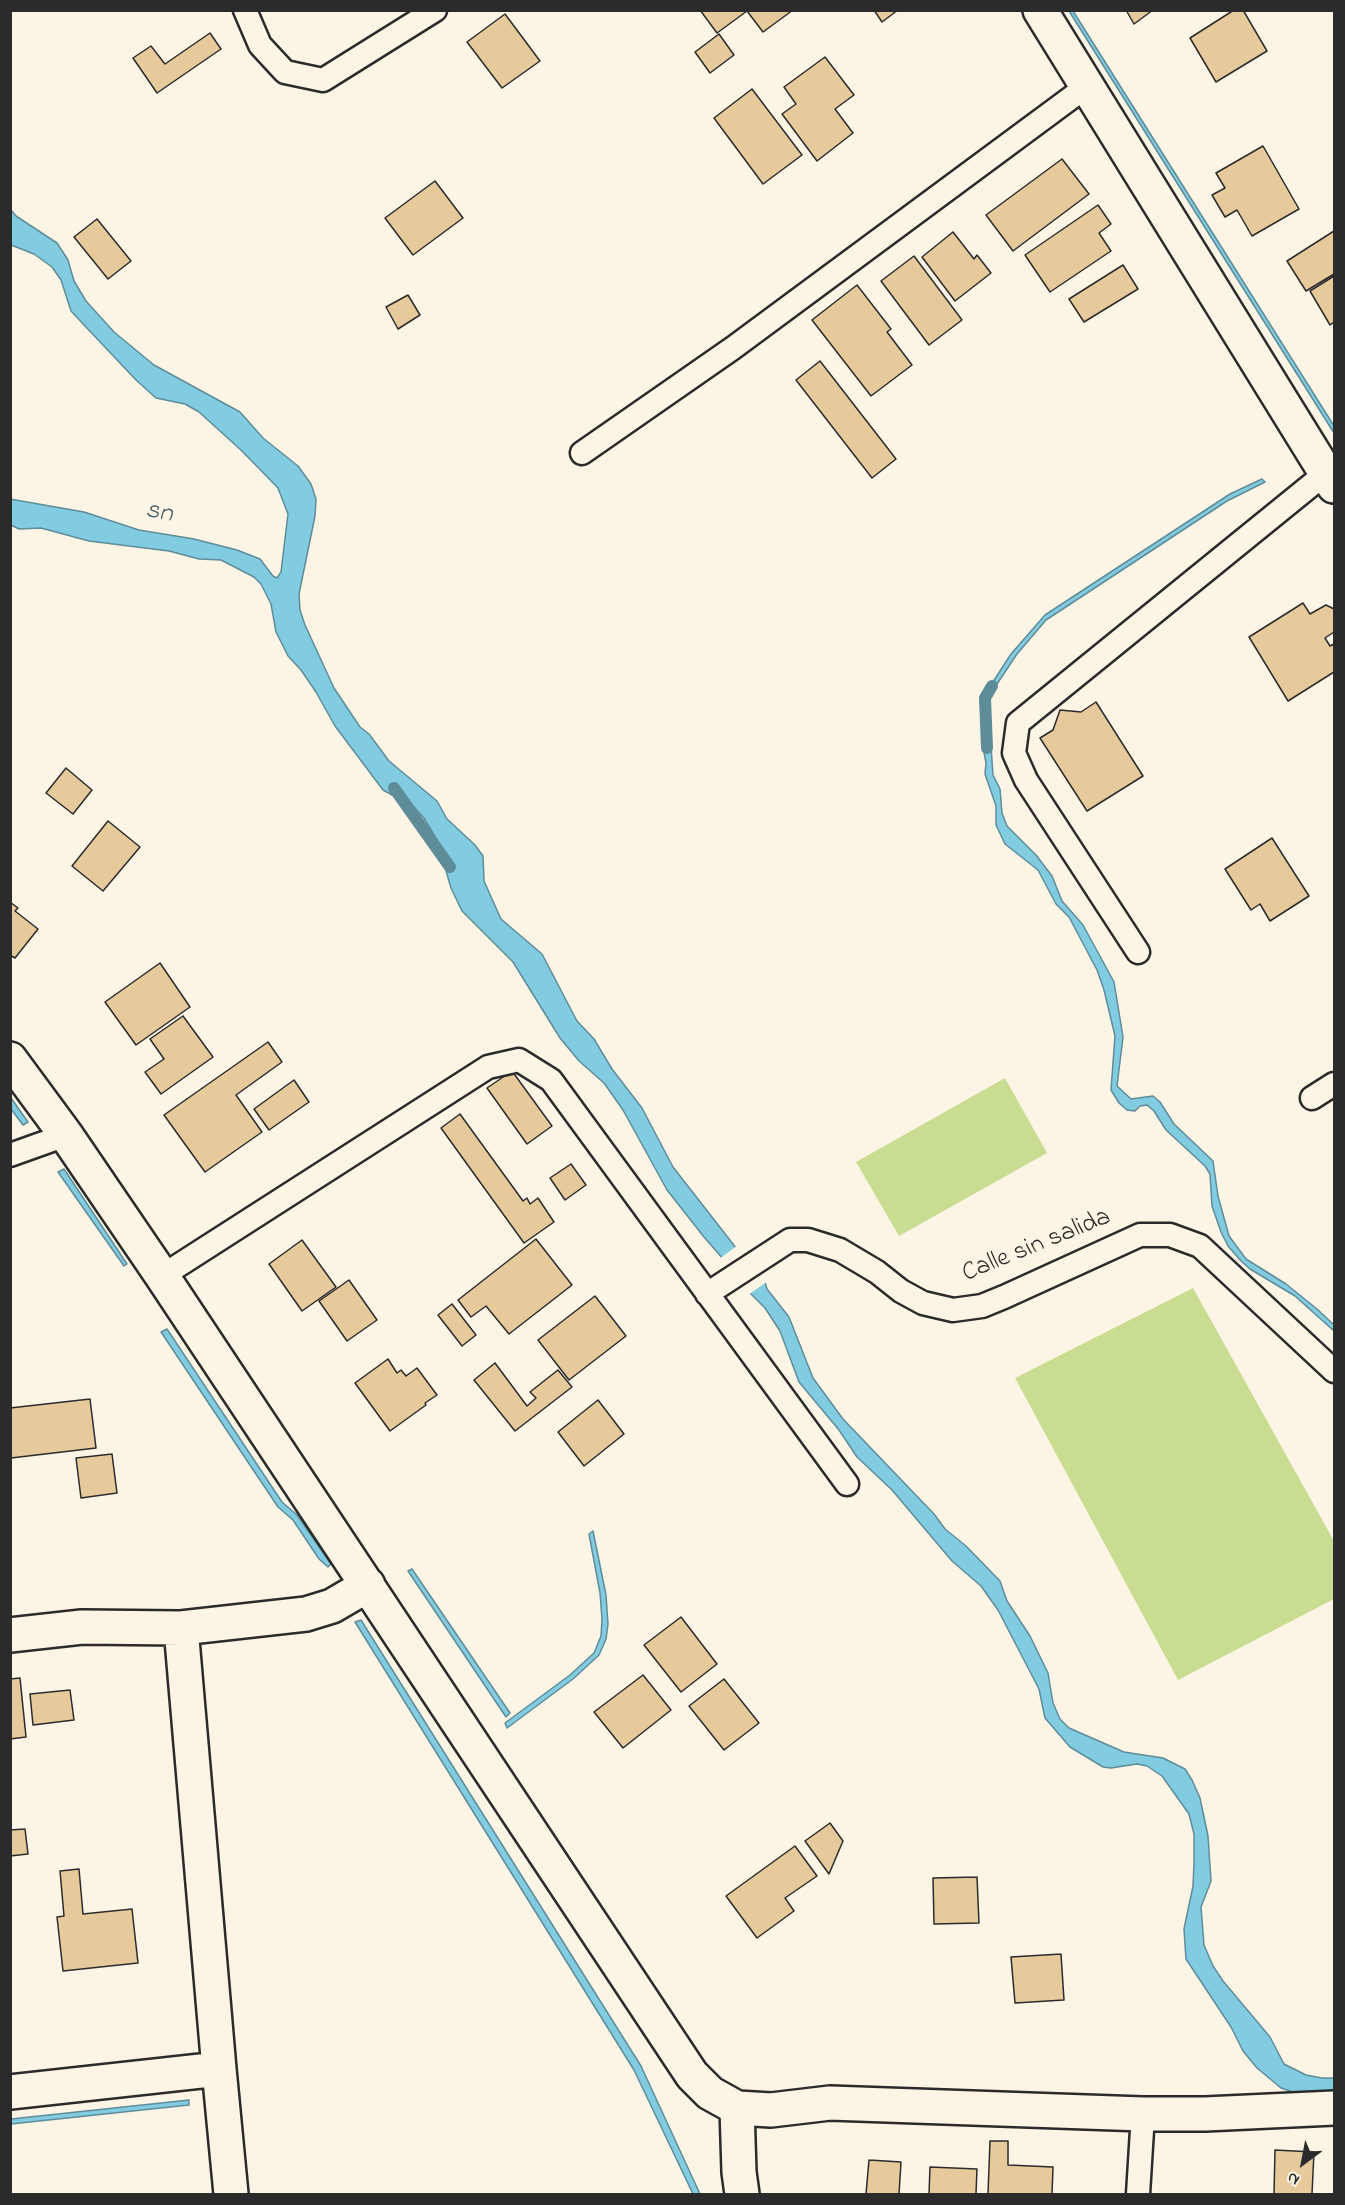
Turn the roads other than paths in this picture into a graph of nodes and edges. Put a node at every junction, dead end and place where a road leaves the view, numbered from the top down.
1 (245, 10) edge
2 (435, 10) edge
3 (1040, 10) edge
4 (1087, 86) junction
5 (582, 453) dead end
6 (1330, 480) edge
7 (1138, 952) dead end
8 (10, 1059) edge
9 (1335, 1084) edge
10 (1312, 1098) dead end
11 (66, 1135) junction
12 (10, 1155) edge
13 (162, 1276) junction
14 (707, 1294) junction
15 (1335, 1371) edge
16 (847, 1484) dead end
17 (368, 1586) junction
18 (181, 1628) junction
19 (10, 1635) edge
20 (219, 2070) junction
21 (10, 2092) edge
22 (737, 2108) junction
23 (1335, 2108) edge
24 (1143, 2114) junction
25 (231, 2194) edge
26 (742, 2194) edge
27 (1138, 2194) edge

1 - 2 lane
3 - 4 street
4 - 5 lane
4 - 6 street
6 - 7 lane
8 - 11 street
9 - 10 lane
11 - 12 lane
11 - 13 street
13 - 14 lane
13 - 17 street
14 - 15 lane, Calle sin salida
14 - 16 lane
17 - 18 street
17 - 22 street
18 - 19 street
18 - 20 street
20 - 21 street
20 - 25 street
22 - 24 street
22 - 26 street
23 - 24 street
24 - 27 lane

